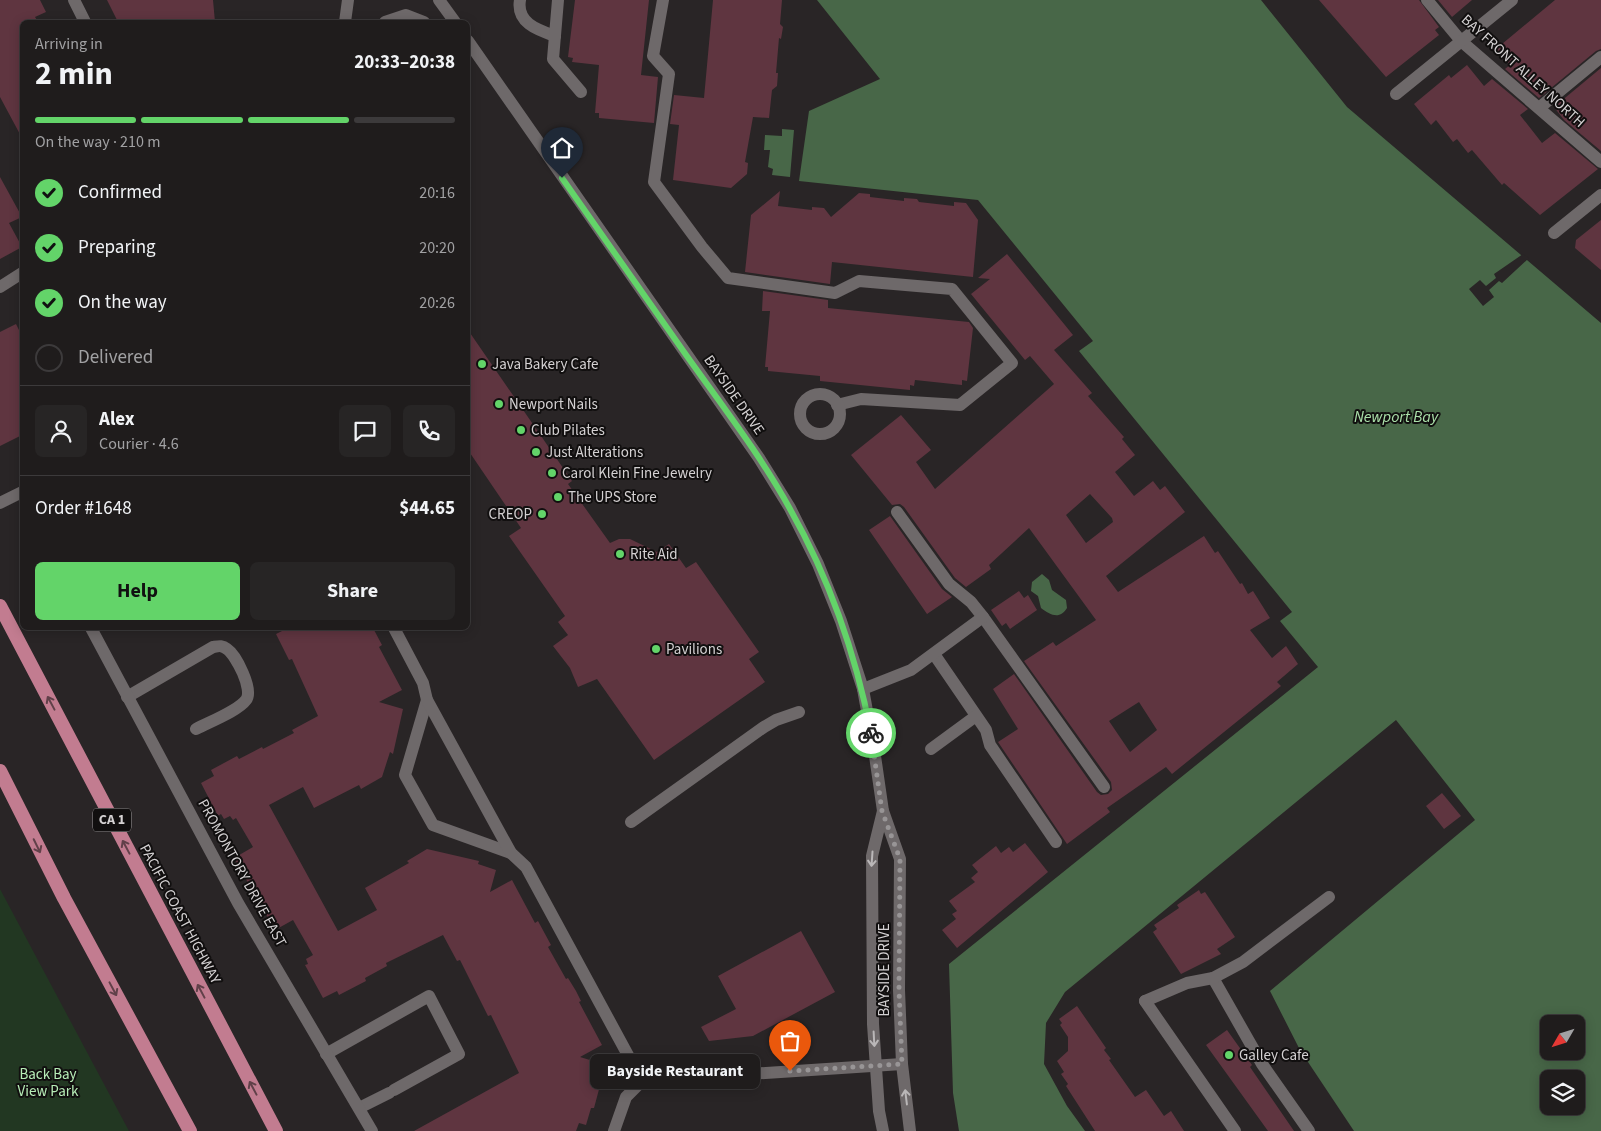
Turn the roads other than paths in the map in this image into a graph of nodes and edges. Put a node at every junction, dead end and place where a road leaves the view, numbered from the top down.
1 (74, 0) edge
2 (439, 0) edge
3 (520, 0) edge
4 (558, 0) edge
5 (663, 0) edge
6 (1427, 0) edge
7 (1512, 0) edge
8 (346, 2) edge
9 (84, 20) edge
10 (345, 20) edge
11 (391, 20) edge
12 (419, 20) edge
13 (454, 20) edge
14 (555, 36) junction
15 (1461, 40) junction
16 (470, 43) edge
17 (470, 52) edge
18 (1601, 57) edge
19 (481, 60) junction
20 (581, 92) dead end
21 (1396, 94) dead end
22 (1539, 108) junction
23 (1601, 162) edge
24 (1601, 195) edge
25 (1554, 233) dead end
26 (20, 275) edge
27 (0, 287) edge
28 (837, 404) dead end
29 (20, 493) edge
30 (0, 503) edge
31 (897, 512) dead end
32 (0, 606) edge
33 (983, 618) junction
34 (92, 630) edge
35 (395, 630) edge
36 (934, 654) junction
37 (863, 689) junction
38 (127, 697) junction
39 (426, 700) junction
40 (799, 712) dead end
41 (976, 716) junction
42 (196, 729) dead end
43 (931, 749) dead end
44 (0, 771) edge
45 (1104, 788) dead end
46 (0, 789) edge
47 (882, 811) junction
48 (630, 822) dead end
49 (28, 827) junction
50 (1056, 842) dead end
51 (511, 853) junction
52 (1328, 897) dead end
53 (1213, 978) junction
54 (326, 1054) junction
55 (902, 1064) junction
56 (875, 1065) junction
57 (642, 1081) junction
58 (358, 1108) junction
59 (190, 1131) edge
60 (276, 1131) edge
61 (372, 1131) edge
62 (614, 1131) edge
63 (883, 1131) edge
64 (910, 1131) edge
65 (1235, 1131) edge
66 (1310, 1131) edge

1 - 9 street
2 - 13 street
3 - 14 street
4 - 14 street
5 - 28 street
6 - 15 street, BAY FRONT ALLEY NORTH
7 - 15 street
8 - 10 street
11 - 12 street
14 - 20 street
15 - 21 street
15 - 22 street, BAY FRONT ALLEY NORTH
16 - 19 street, BAYSIDE DRIVE
17 - 19 street
18 - 22 street
19 - 37 street, BAYSIDE DRIVE
22 - 23 street, BAY FRONT ALLEY NORTH
24 - 25 street
26 - 27 street
29 - 30 street
31 - 33 street
60 -> 32 highway, PACIFIC COAST HIGHWAY / CA 1
33 - 36 street
33 - 45 street
34 - 38 street, PROMONTORY DRIVE EAST
35 - 39 street
36 - 37 street
36 - 41 street
37 - 47 street, BAYSIDE DRIVE
38 - 42 street
38 - 54 street, PROMONTORY DRIVE EAST
39 - 51 street
39 - 51 street
40 - 48 street
41 - 43 street
41 - 50 street
44 - 49 highway
46 - 49 highway
47 - 55 street, BAYSIDE DRIVE
47 -> 56 street, BAYSIDE DRIVE
49 -> 59 highway
51 - 57 street
52 - 53 street
53 - 65 street
53 - 66 street
54 - 58 street, PROMONTORY DRIVE EAST
54 - 58 street
55 - 56 street
64 -> 55 street, BAYSIDE DRIVE
56 - 57 street
56 - 63 street, BAYSIDE DRIVE
57 - 62 street
58 - 61 street, PROMONTORY DRIVE EAST

